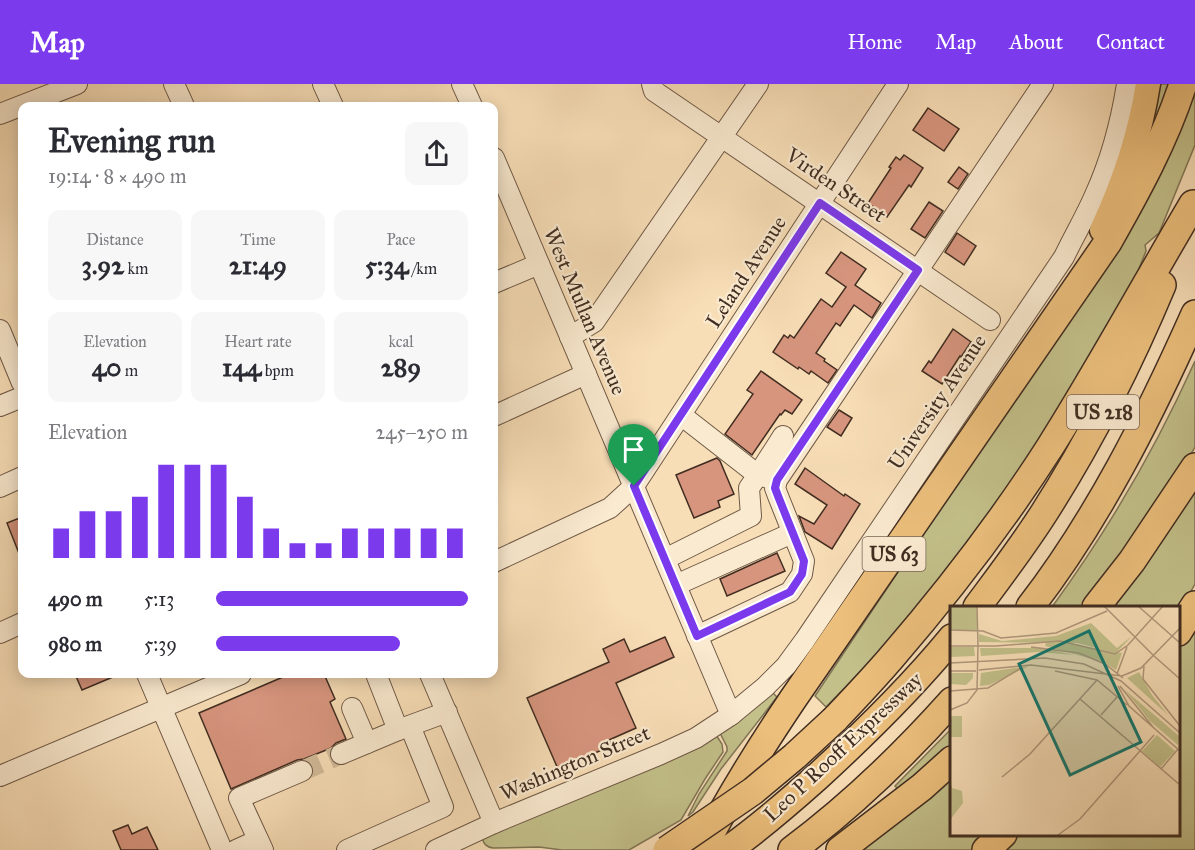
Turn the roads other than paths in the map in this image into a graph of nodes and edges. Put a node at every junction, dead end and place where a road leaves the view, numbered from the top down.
1 (78, 84) edge
2 (174, 84) edge
3 (323, 84) edge
4 (462, 84) edge
5 (758, 84) edge
6 (898, 84) edge
7 (1043, 84) edge
8 (1128, 84) edge
9 (1148, 84) edge
10 (1183, 84) edge
11 (653, 88) edge
12 (46, 96) edge
13 (31, 102) edge
14 (182, 102) edge
15 (331, 102) edge
16 (470, 102) edge
17 (18, 107) edge
18 (0, 114) edge
19 (723, 137) junction
20 (498, 167) edge
21 (1194, 202) edge
22 (820, 203) junction
23 (539, 264) junction
24 (918, 270) junction
25 (498, 281) edge
26 (1195, 314) edge
27 (990, 320) dead end
28 (0, 330) edge
29 (570, 337) junction
30 (1039, 342) junction
31 (18, 373) edge
32 (586, 374) junction
33 (18, 399) edge
34 (0, 406) edge
35 (498, 414) edge
36 (681, 415) junction
37 (783, 436) dead end
38 (1195, 467) edge
39 (768, 478) junction
40 (18, 479) edge
41 (634, 486) junction
42 (0, 487) edge
43 (780, 503) junction
44 (751, 516) junction
45 (792, 533) junction
46 (665, 559) junction
47 (498, 560) edge
48 (676, 585) junction
49 (1195, 605) edge
50 (978, 606) edge
51 (1031, 606) edge
52 (1097, 606) edge
53 (18, 625) edge
54 (1180, 630) edge
55 (0, 633) edge
56 (697, 636) junction
57 (950, 640) edge
58 (149, 678) edge
59 (231, 678) edge
60 (378, 678) edge
61 (432, 678) edge
62 (950, 704) edge
63 (162, 707) junction
64 (352, 708) dead end
65 (447, 712) junction
66 (731, 715) junction
67 (404, 728) junction
68 (368, 743) junction
69 (341, 754) tunnel mouth
70 (950, 762) edge
71 (302, 771) tunnel mouth
72 (0, 776) edge
73 (494, 823) junction
74 (1002, 835) edge
75 (261, 845) edge
76 (222, 850) edge
77 (236, 850) edge
78 (347, 850) edge
79 (436, 850) edge
80 (667, 850) edge
81 (702, 850) edge
82 (728, 850) edge
83 (792, 850) edge
84 (841, 850) edge
85 (986, 850) edge

1 - 12 street
2 - 14 street
3 - 15 street
4 - 16 street
5 - 19 street
6 - 22 street, Leland Avenue
7 - 24 street
8 - 66 street, University Avenue
9 - 30 main road, US 63
10 - 30 highway
11 - 19 street, Virden Street
12 - 13 street
17 - 18 street
19 - 22 street, Virden Street
19 - 29 street
20 - 23 street, West Mullan Avenue
21 - 50 highway, US 218
21 - 80 highway, bridge
22 - 24 street, Virden Street
22 - 36 street, Leland Avenue
23 - 25 street
23 - 29 street, West Mullan Avenue
24 - 27 street, Virden Street
24 - 39 street
26 - 51 highway, US 218
28 - 31 street
29 - 32 street, West Mullan Avenue
30 - 81 highway, US 63
32 - 35 street
32 - 41 street, West Mullan Avenue
33 - 34 street
36 - 39 street
36 - 41 street, Leland Avenue
37 - 39 street
38 - 52 highway
39 - 43 street
39 - 44 street
40 - 42 street
41 - 46 street, West Mullan Avenue
41 - 47 street, Leland Avenue
43 - 44 street
43 - 45 street
44 - 46 street
45 - 48 street
45 - 56 street
46 - 48 street, West Mullan Avenue
48 - 56 street, West Mullan Avenue
49 - 54 highway
53 - 55 street
56 - 66 street, West Mullan Avenue
57 - 82 highway, Leo P Rooff Expressway
58 - 63 street
59 - 63 street
60 - 67 street
61 - 65 street
62 - 83 highway, Leo P Rooff Expressway
63 - 72 street
63 - 76 street
64 - 68 street
65 - 67 street
65 - 73 street
66 - 73 street, Washington Street
67 - 68 street
67 - 78 street
68 - 69 street
70 - 84 highway
71 - 75 street
73 - 79 street, Washington Street
74 - 85 highway
75 - 77 street

